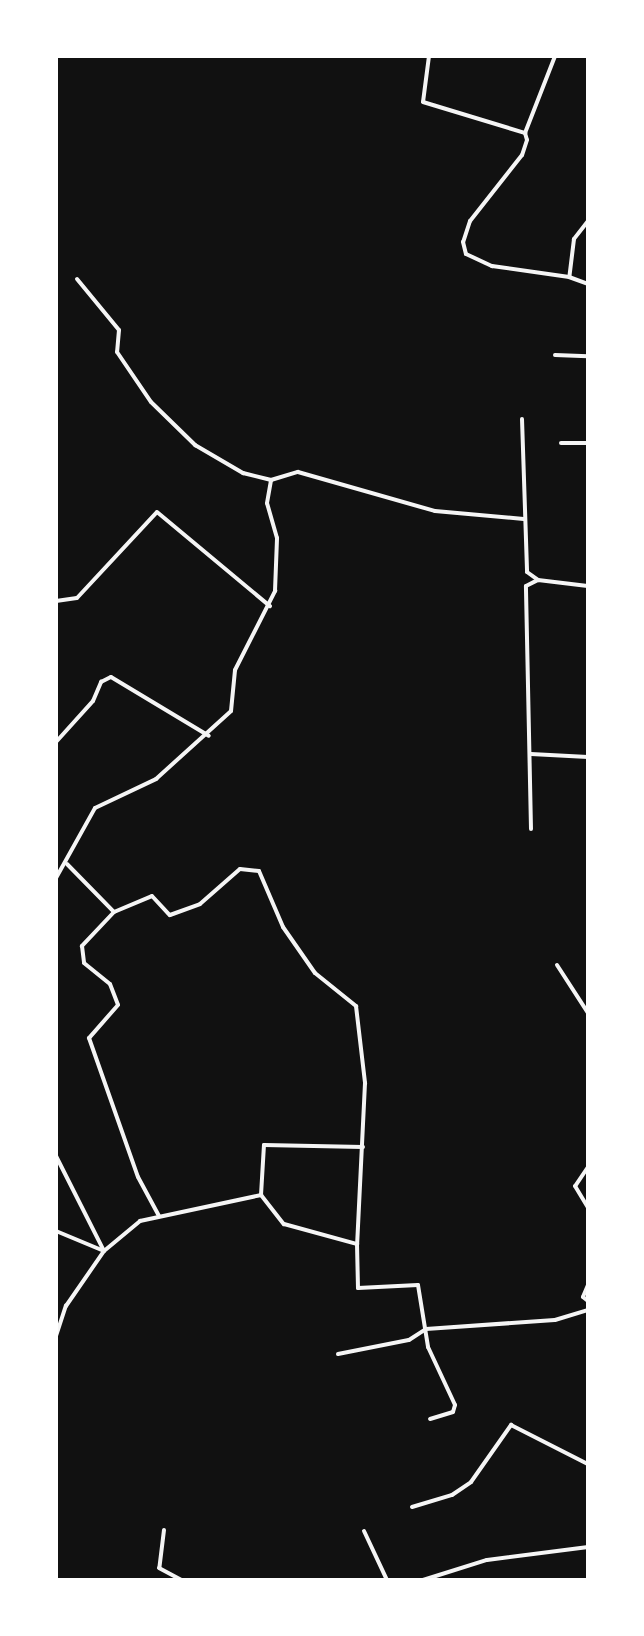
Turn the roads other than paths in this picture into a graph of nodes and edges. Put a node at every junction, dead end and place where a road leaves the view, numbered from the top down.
1 (429, 56) edge
2 (555, 56) edge
3 (525, 133) junction
4 (588, 221) edge
5 (569, 277) junction
6 (77, 279) dead end
7 (588, 284) edge
8 (555, 355) dead end
9 (588, 356) edge
10 (522, 419) dead end
11 (561, 443) dead end
12 (588, 443) edge
13 (271, 480) junction
14 (524, 519) junction
15 (538, 580) junction
16 (588, 586) edge
17 (56, 601) edge
18 (270, 606) junction
19 (56, 732) edge
20 (64, 736) junction
21 (209, 736) junction
22 (56, 742) edge
23 (531, 754) junction
24 (588, 757) edge
25 (531, 829) dead end
26 (67, 864) junction
27 (56, 878) edge
28 (114, 912) junction
29 (557, 965) dead end
30 (588, 1013) edge
31 (364, 1147) junction
32 (56, 1156) edge
33 (588, 1167) edge
34 (261, 1195) junction
35 (588, 1208) edge
36 (159, 1216) junction
37 (56, 1231) edge
38 (357, 1244) junction
39 (104, 1251) junction
40 (588, 1285) edge
41 (588, 1301) edge
42 (56, 1304) edge
43 (66, 1306) junction
44 (588, 1310) edge
45 (426, 1329) junction
46 (56, 1336) edge
47 (338, 1354) dead end
48 (430, 1419) dead end
49 (588, 1464) edge
50 (412, 1507) dead end
51 (164, 1530) dead end
52 (364, 1531) dead end
53 (588, 1547) edge
54 (182, 1580) edge
55 (387, 1580) edge
56 (423, 1580) edge

1 - 3 street
2 - 3 street
3 - 5 street
4 - 5 street
5 - 7 street
6 - 13 street
8 - 9 street
10 - 14 street
11 - 12 street
13 - 14 street
13 - 18 street
14 - 15 street
15 - 16 street
15 - 23 street
17 - 18 street
18 - 21 street
19 - 20 street
20 - 21 street
20 - 22 street
21 - 26 street
23 - 24 street
23 - 25 street
26 - 27 street
26 - 28 street
28 - 31 street
28 - 36 street
29 - 30 street
31 - 34 street
31 - 38 street
32 - 39 street
33 - 35 street
34 - 36 street
34 - 38 street
36 - 39 street
37 - 39 street
38 - 45 street
39 - 43 street
40 - 41 street
42 - 43 street
43 - 46 street
44 - 45 street
45 - 47 street
45 - 48 street
49 - 50 street
51 - 54 street
52 - 55 street
53 - 56 street

